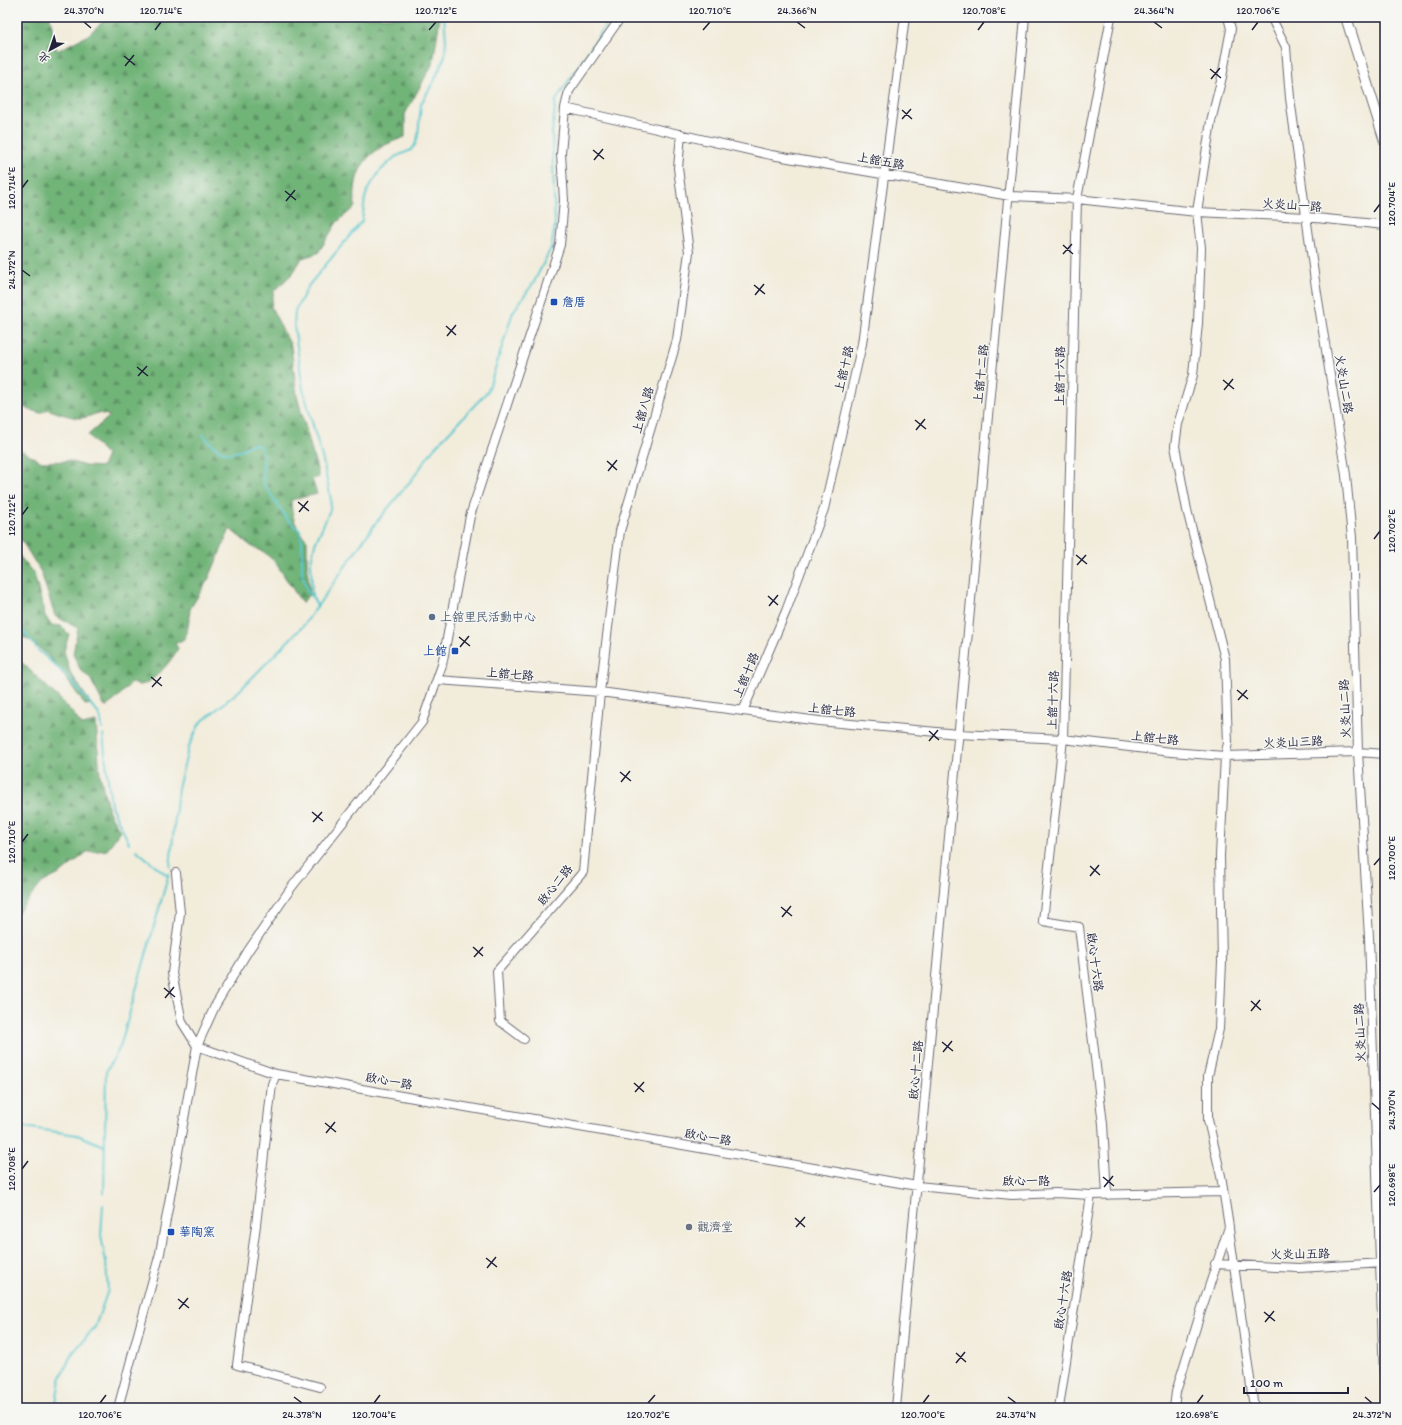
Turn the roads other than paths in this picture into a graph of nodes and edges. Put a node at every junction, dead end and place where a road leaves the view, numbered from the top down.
1 (620, 17) edge
2 (905, 17) edge
3 (1026, 17) edge
4 (1111, 17) edge
5 (1228, 17) edge
6 (1272, 17) edge
7 (1346, 17) edge
8 (565, 108) junction
9 (681, 134) junction
10 (1385, 140) edge
11 (885, 174) junction
12 (1010, 196) junction
13 (1077, 199) junction
14 (1197, 212) junction
15 (1306, 217) junction
16 (1385, 225) edge
17 (438, 680) junction
18 (600, 692) junction
19 (743, 711) junction
20 (958, 734) junction
21 (1063, 739) junction
22 (1358, 752) junction
23 (1385, 754) edge
24 (1225, 756) junction
25 (176, 873) dead end
26 (524, 1039) dead end
27 (197, 1046) junction
28 (276, 1074) junction
29 (917, 1186) junction
30 (1222, 1192) junction
31 (1091, 1195) junction
32 (1107, 1195) junction
33 (1229, 1227) junction
34 (1382, 1263) edge
35 (1215, 1264) junction
36 (1235, 1266) junction
37 (320, 1387) dead end
38 (118, 1408) edge
39 (896, 1408) edge
40 (1059, 1408) edge
41 (1174, 1408) edge
42 (1254, 1408) edge
43 (1385, 1408) edge

1 - 8 street
2 - 11 street, 上舘十路
3 - 12 street, 上舘十二路
4 - 13 street, 上舘十六路
5 - 14 street
6 - 15 street, 火炎山二路
7 - 10 main road
8 - 9 street, 上舘五路
8 - 17 street
9 - 11 street, 上舘五路
9 - 18 street, 上舘八路
11 - 12 street, 上舘五路
11 - 19 street, 上舘十路
12 - 13 street, 上舘五路
12 - 20 street, 上舘十二路
13 - 14 street, 上舘五路
13 - 21 street, 上舘十六路
14 - 15 street, 火炎山一路
14 - 24 street
15 - 16 street, 火炎山一路
15 - 22 street, 火炎山二路
17 - 18 street, 上舘七路
17 - 27 street
18 - 19 street, 上舘七路
18 - 26 street, 啟心二路
19 - 20 street, 上舘七路
20 - 21 street, 上舘七路
20 - 29 street, 啟心十二路
21 - 24 street, 上舘七路
21 - 32 street, 啟心十六路
22 - 23 street, 火炎山三路
22 - 24 street, 火炎山三路
22 - 34 street, 火炎山二路
24 - 30 street
25 - 27 street
27 - 28 street, 啟心一路
27 - 38 street
28 - 29 street, 啟心一路
28 - 37 street
29 - 31 street, 啟心一路
29 - 39 street, 啟心十二路
30 - 32 street, 啟心一路
30 - 33 street
31 - 32 street, 啟心一路
31 - 40 street, 啟心十六路
33 - 35 street
33 - 36 street
34 - 36 street, 火炎山五路
34 - 43 street, 火炎山二路
35 - 36 street, 火炎山五路
35 - 41 street
36 - 42 street

